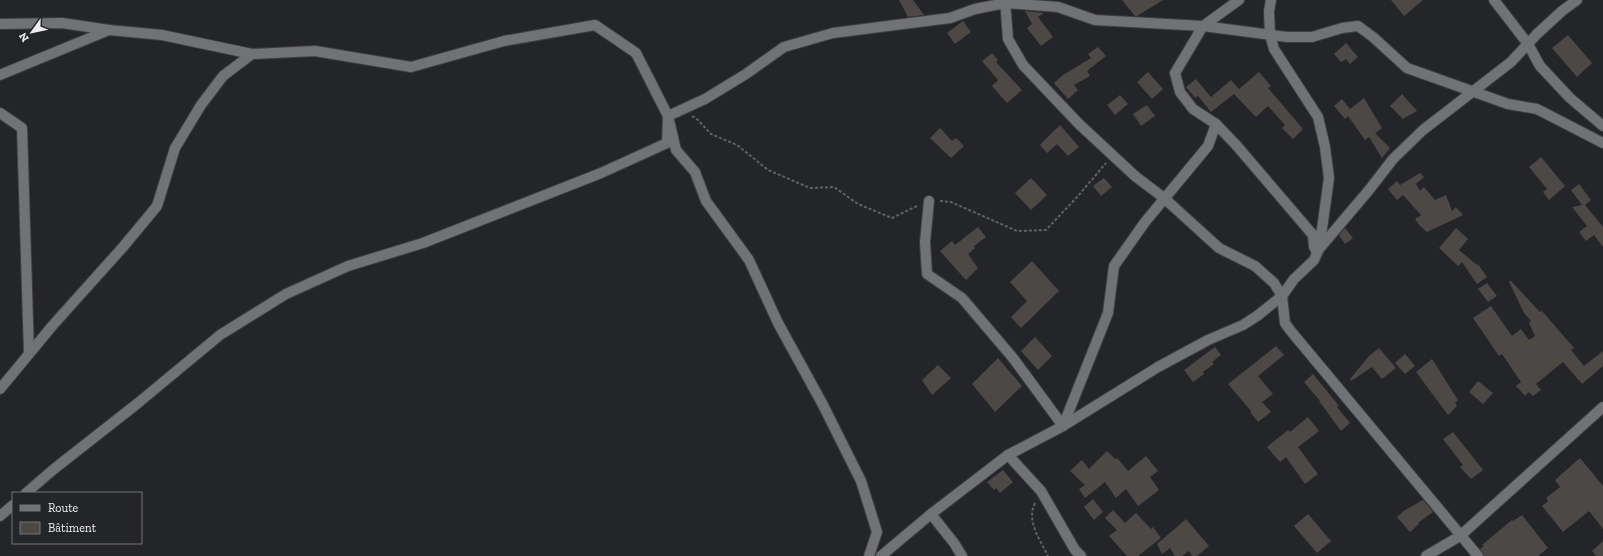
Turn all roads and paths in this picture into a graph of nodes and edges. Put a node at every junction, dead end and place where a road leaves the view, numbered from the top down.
1 (1239, 0) edge
2 (1271, 0) edge
3 (1494, 0) edge
4 (1577, 0) edge
5 (1005, 1) edge
6 (0, 24) edge
7 (1203, 26) junction
8 (109, 30) junction
9 (1270, 35) junction
10 (1528, 44) junction
11 (252, 54) junction
12 (0, 75) edge
13 (1472, 90) junction
14 (0, 113) edge
15 (688, 114) dead end
16 (668, 116) junction
17 (1216, 124) junction
18 (1603, 126) edge
19 (1603, 143) edge
20 (1112, 156) junction
21 (1164, 198) junction
22 (929, 201) junction
23 (1314, 260) junction
24 (1282, 296) junction
25 (29, 353) junction
26 (0, 390) edge
27 (1603, 407) edge
28 (1063, 426) junction
29 (1008, 455) junction
30 (1041, 491) junction
31 (27, 492) edge
32 (12, 506) edge
33 (931, 514) junction
34 (0, 516) edge
35 (1460, 536) junction
36 (869, 556) edge
37 (881, 556) edge
38 (962, 556) edge
39 (1048, 556) edge
40 (1081, 556) edge
41 (1426, 556) edge
42 (1478, 556) edge

1 - 7 street
2 - 9 street
3 - 10 street
4 - 10 street
5 - 7 street
5 - 16 street
5 - 20 street
6 - 8 street
7 - 9 street
7 - 17 street
8 - 11 street
8 - 12 street
9 - 13 street
9 - 23 street
10 - 13 street
10 - 18 street
11 - 16 street
11 - 25 street
13 - 19 street
13 - 23 street
14 - 25 street
15 - 22 path
16 - 31 street
16 - 36 street
17 - 21 street
17 - 23 street
20 - 21 street
20 - 22 path
21 - 24 street
21 - 28 street
22 - 28 street
23 - 24 street
24 - 28 street
24 - 35 street
25 - 26 street
27 - 35 street
28 - 29 street
29 - 30 street
29 - 33 street
30 - 39 path
30 - 40 street
32 - 34 street
33 - 37 street
33 - 38 street
35 - 41 street
35 - 42 street

